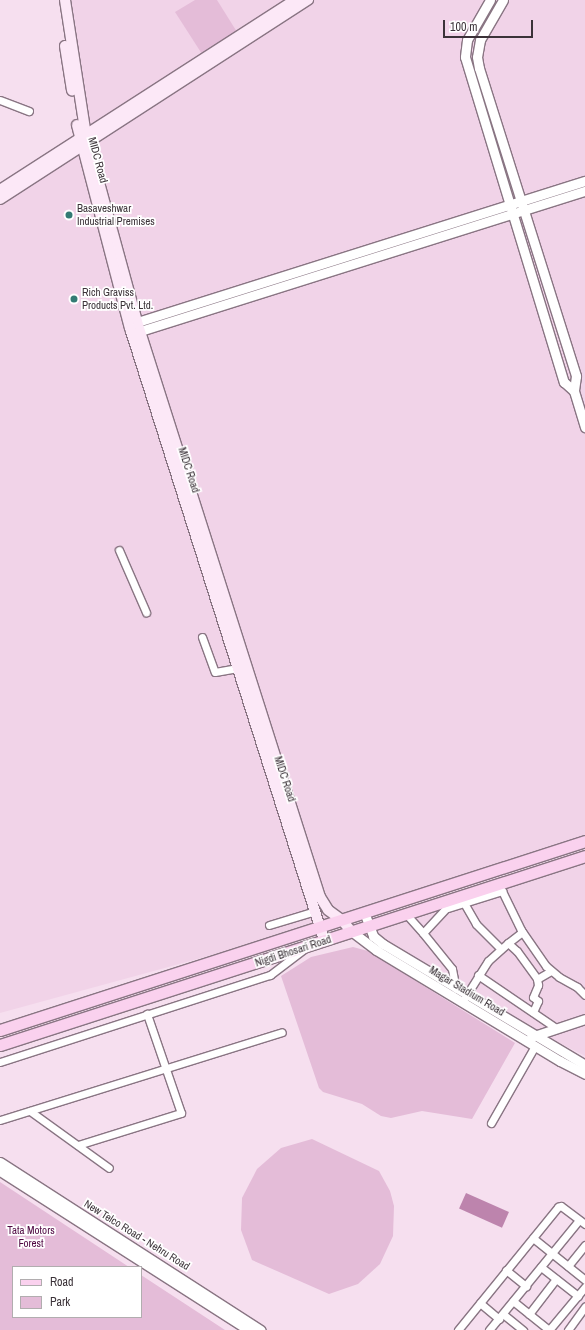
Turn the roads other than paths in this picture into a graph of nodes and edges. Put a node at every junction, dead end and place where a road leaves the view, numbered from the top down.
1 (58, 0) edge
2 (65, 0) edge
3 (295, 0) edge
4 (308, 0) edge
5 (490, 0) edge
6 (503, 0) edge
7 (479, 68) junction
8 (468, 71) junction
9 (0, 100) edge
10 (29, 111) dead end
11 (83, 141) junction
12 (585, 181) edge
13 (0, 190) edge
14 (585, 191) edge
15 (0, 199) edge
16 (522, 206) junction
17 (511, 210) junction
18 (135, 328) junction
19 (574, 390) junction
20 (585, 427) edge
21 (120, 550) dead end
22 (146, 612) dead end
23 (227, 616) junction
24 (202, 637) dead end
25 (238, 668) junction
26 (585, 841) edge
27 (585, 856) edge
28 (464, 903) junction
29 (449, 904) junction
30 (315, 911) junction
31 (364, 912) junction
32 (406, 914) junction
33 (342, 920) junction
34 (269, 925) dead end
35 (368, 926) junction
36 (320, 927) junction
37 (352, 931) junction
38 (522, 932) junction
39 (423, 934) junction
40 (324, 940) junction
41 (508, 943) junction
42 (308, 945) junction
43 (501, 949) junction
44 (551, 971) junction
45 (478, 975) junction
46 (537, 979) junction
47 (456, 988) junction
48 (585, 996) edge
49 (464, 999) junction
50 (533, 1012) junction
51 (147, 1014) junction
52 (585, 1019) edge
53 (556, 1028) junction
54 (0, 1030) edge
55 (282, 1032) dead end
56 (534, 1036) junction
57 (524, 1039) junction
58 (4, 1044) edge
59 (535, 1046) junction
60 (13, 1057) junction
61 (0, 1062) edge
62 (585, 1065) edge
63 (166, 1068) junction
64 (585, 1074) edge
65 (30, 1111) junction
66 (0, 1120) edge
67 (491, 1123) dead end
68 (78, 1145) junction
69 (0, 1162) edge
70 (109, 1168) dead end
71 (0, 1171) edge
72 (74, 1213) junction
73 (582, 1222) edge
74 (533, 1238) junction
75 (585, 1245) edge
76 (552, 1253) junction
77 (568, 1266) junction
78 (541, 1267) junction
79 (506, 1270) junction
80 (556, 1279) junction
81 (585, 1280) edge
82 (526, 1286) junction
83 (585, 1287) edge
84 (578, 1296) junction
85 (514, 1301) junction
86 (480, 1303) junction
87 (585, 1307) edge
88 (529, 1314) junction
89 (501, 1316) junction
90 (519, 1329) edge
91 (249, 1330) edge
92 (261, 1330) edge
93 (458, 1330) edge
94 (489, 1330) edge
95 (549, 1330) edge
96 (568, 1330) edge

1 - 11 main road, MIDC Road
2 - 11 main road, MIDC Road
3 - 11 main road
4 - 11 main road
5 - 8 street
6 - 7 street
7 - 8 street
7 - 16 street
8 - 17 street
9 - 10 street
11 - 13 main road
11 - 15 main road
11 - 18 main road, MIDC Road
12 - 16 street
14 - 16 street
16 - 17 street
16 - 19 street
17 - 18 street
17 - 19 street
18 - 23 main road, MIDC Road
19 - 20 street
21 - 22 street
23 - 25 main road, MIDC Road
23 - 33 main road, Magar Stadium Road
24 - 25 street
25 - 30 main road, MIDC Road
26 - 31 main road, Nigdi Bhosari Road
27 - 29 main road, Nigdi Bhosari Road
28 - 29 street
28 - 38 street
28 - 43 street
29 - 32 main road, Nigdi Bhosari Road
29 - 39 street
30 - 34 street
30 - 36 main road, MIDC Road
31 - 33 main road, Nigdi Bhosari Road
31 - 35 street, Magar Stadium Road
32 - 35 main road, Nigdi Bhosari Road
32 - 39 street
33 - 36 main road, Nigdi Bhosari Road
33 - 37 main road, Magar Stadium Road
35 - 37 main road, Nigdi Bhosari Road
35 - 47 street, Magar Stadium Road
36 - 40 main road, MIDC Road
36 - 54 main road, Nigdi Bhosari Road
37 - 40 main road, Nigdi Bhosari Road
37 - 49 street, Magar Stadium Road
38 - 41 street
38 - 44 street
39 - 47 street
40 - 42 main road, Nigdi Bhosari Road
41 - 43 street
41 - 46 street
42 - 51 street
42 - 58 main road, Nigdi Bhosari Road
43 - 45 street
44 - 46 street
44 - 48 street
45 - 49 street
45 - 50 street
46 - 50 street
47 - 49 street, Magar Stadium Road
49 - 56 street, Magar Stadium Road
49 - 57 street, Magar Stadium Road
50 - 53 street
51 - 60 street
51 - 63 street
52 - 53 street
53 - 56 street
55 - 63 street
56 - 57 street
56 - 62 street, Magar Stadium Road
57 - 59 street, Magar Stadium Road
58 - 60 street
59 - 64 street, Magar Stadium Road
59 - 67 street
60 - 61 street
63 - 65 street
63 - 68 street
65 - 66 street
65 - 68 street
68 - 70 street
69 - 72 street, New Telco Road - Nehru Road
71 - 72 street, New Telco Road - Nehru Road
72 - 91 street, New Telco Road - Nehru Road
72 - 92 street, New Telco Road - Nehru Road
73 - 74 street
73 - 76 street
74 - 76 street
74 - 79 street
75 - 77 street
76 - 77 street
76 - 78 street
77 - 81 street
78 - 80 street
78 - 82 street
79 - 82 street
79 - 86 street
80 - 84 street
80 - 88 street
82 - 85 street
83 - 84 street
84 - 95 street
85 - 88 street
85 - 89 street
86 - 89 street
86 - 93 street
87 - 96 street
88 - 95 street
89 - 90 street
89 - 94 street

